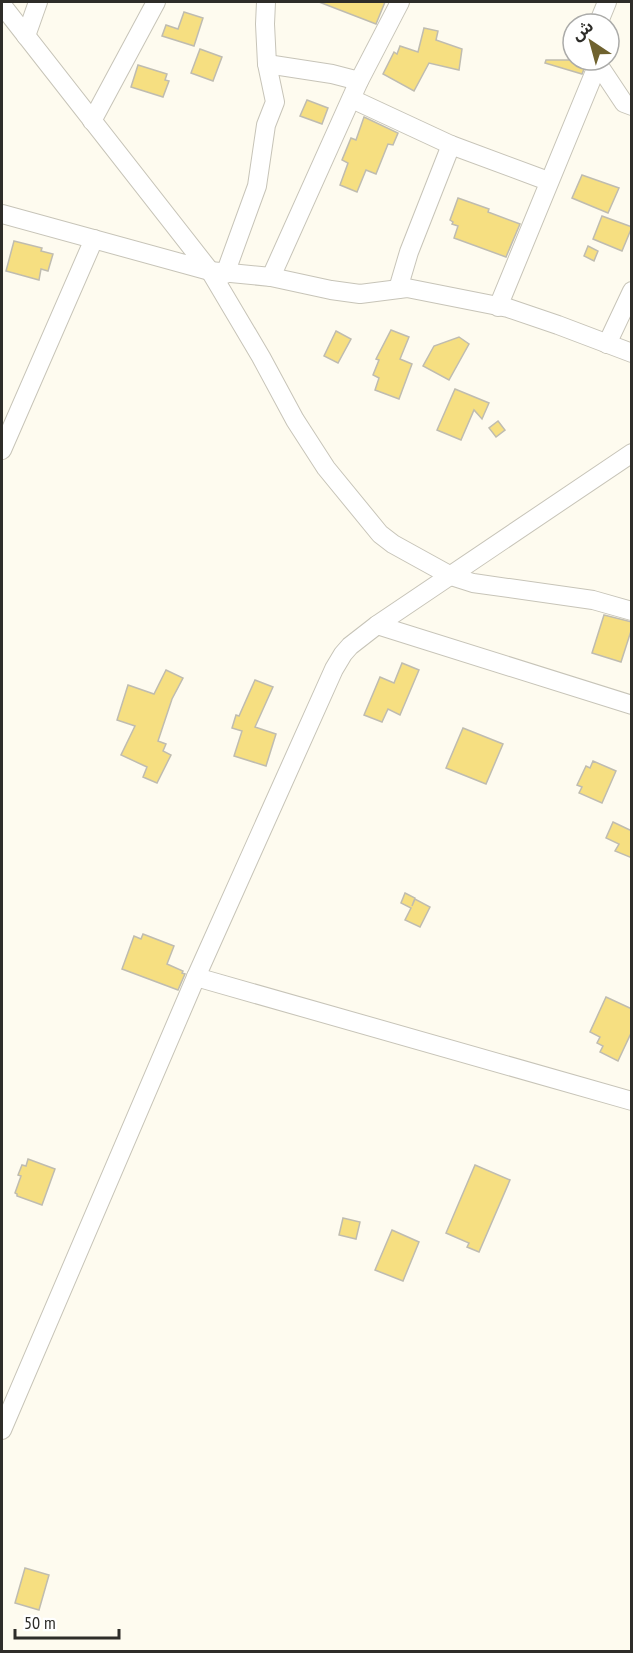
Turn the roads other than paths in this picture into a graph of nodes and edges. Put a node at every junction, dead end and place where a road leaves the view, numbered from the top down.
1 (38, 2) edge
2 (156, 2) edge
3 (266, 2) edge
4 (400, 2) edge
5 (2, 5) edge
6 (26, 36) junction
7 (267, 64) junction
8 (593, 72) edge
9 (604, 72) edge
10 (359, 81) junction
11 (352, 99) junction
12 (632, 106) edge
13 (92, 121) junction
14 (451, 145) junction
15 (548, 181) junction
16 (2, 214) edge
17 (94, 239) junction
18 (217, 272) junction
19 (271, 277) junction
20 (398, 289) junction
21 (632, 291) edge
22 (498, 307) junction
23 (607, 344) junction
24 (632, 353) edge
25 (2, 450) edge
26 (632, 453) edge
27 (451, 576) junction
28 (632, 611) edge
29 (377, 625) junction
30 (632, 705) edge
31 (196, 977) junction
32 (632, 1101) edge
33 (2, 1430) edge

1 - 6 street
2 - 13 street
3 - 7 street
4 - 10 street
5 - 6 street
6 - 13 street
7 - 10 street
7 - 18 street
8 - 15 street
9 - 12 street
10 - 11 street
11 - 14 street
11 - 19 street
13 - 18 street
14 - 15 street
14 - 20 street
15 - 22 street
16 - 17 street
17 - 18 street
17 - 25 street
18 - 19 street
18 - 27 street
19 - 20 street
20 - 22 street
21 - 23 street
22 - 23 street
23 - 24 street
26 - 27 street
27 - 28 street
27 - 29 street
29 - 30 street
29 - 31 street
31 - 32 street
31 - 33 street

